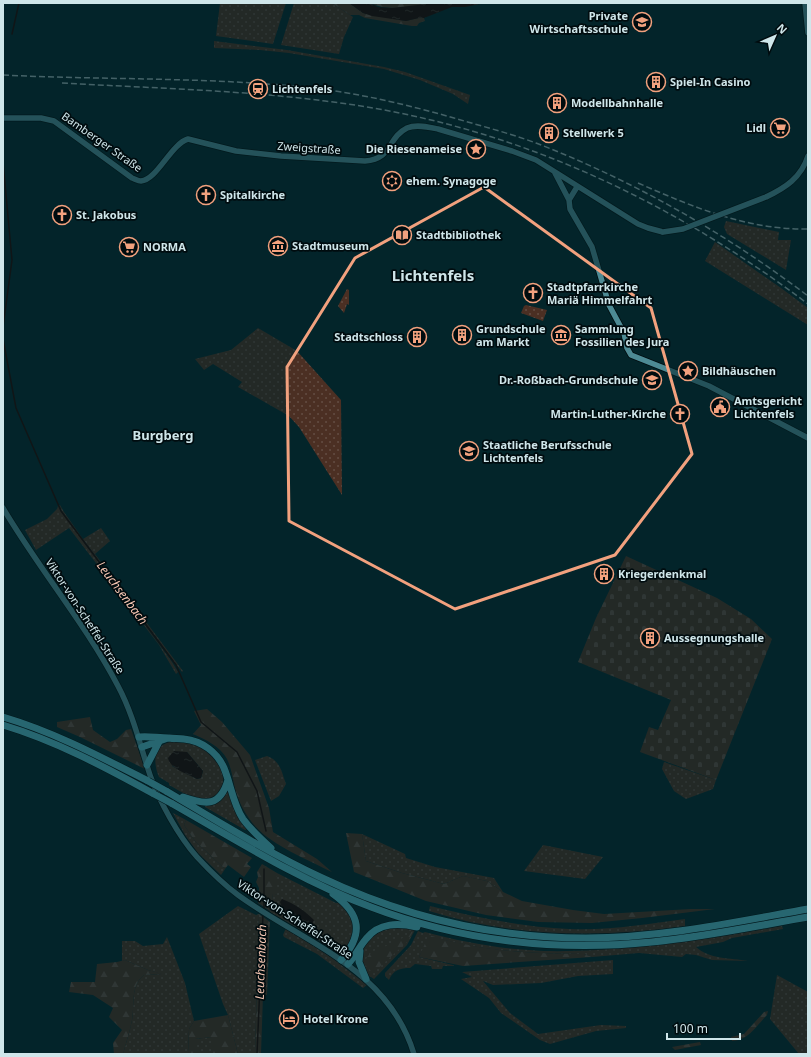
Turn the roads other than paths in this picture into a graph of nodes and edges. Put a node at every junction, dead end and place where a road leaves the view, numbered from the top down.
1 (805, 3) edge
2 (808, 33) edge
3 (3, 118) edge
4 (808, 156) edge
5 (554, 171) junction
6 (141, 181) joint
7 (577, 187) junction
8 (569, 200) junction
9 (808, 438) edge
10 (3, 508) edge
11 (3, 717) edge
12 (3, 725) edge
13 (139, 737) junction
14 (168, 738) junction
15 (159, 742) junction
16 (142, 747) junction
17 (147, 765) junction
18 (228, 780) junction
19 (166, 791) junction
20 (282, 857) junction
21 (322, 886) junction
22 (808, 909) edge
23 (808, 917) edge
24 (447, 930) junction
25 (361, 948) junction
26 (341, 960) junction
27 (348, 964) junction
28 (366, 979) junction
29 (414, 1054) edge

1 - 2 street
3 - 6 street, Bamberger Straße
4 - 7 street, bridge
5 - 6 street, Zweigstraße
5 - 7 street
5 - 8 street
7 - 8 street
8 - 9 street
10 - 13 street, Viktor-von-Scheffel-Straße
11 - 19 highway, bridge
12 - 21 highway, bridge
13 - 14 highway
13 - 16 street, Viktor-von-Scheffel-Straße
14 - 15 highway
14 - 18 highway
15 - 16 highway
15 - 17 highway
16 - 17 street, Viktor-von-Scheffel-Straße
17 - 26 street, Viktor-von-Scheffel-Straße
18 - 19 highway
18 - 20 highway
19 - 20 highway
20 - 22 highway
21 - 24 highway
21 - 26 highway
23 - 24 highway
24 - 25 highway
25 - 27 highway
25 - 28 highway
26 - 27 street, Viktor-von-Scheffel-Straße
27 - 28 street, Viktor-von-Scheffel-Straße
28 - 29 street, Viktor-von-Scheffel-Straße

